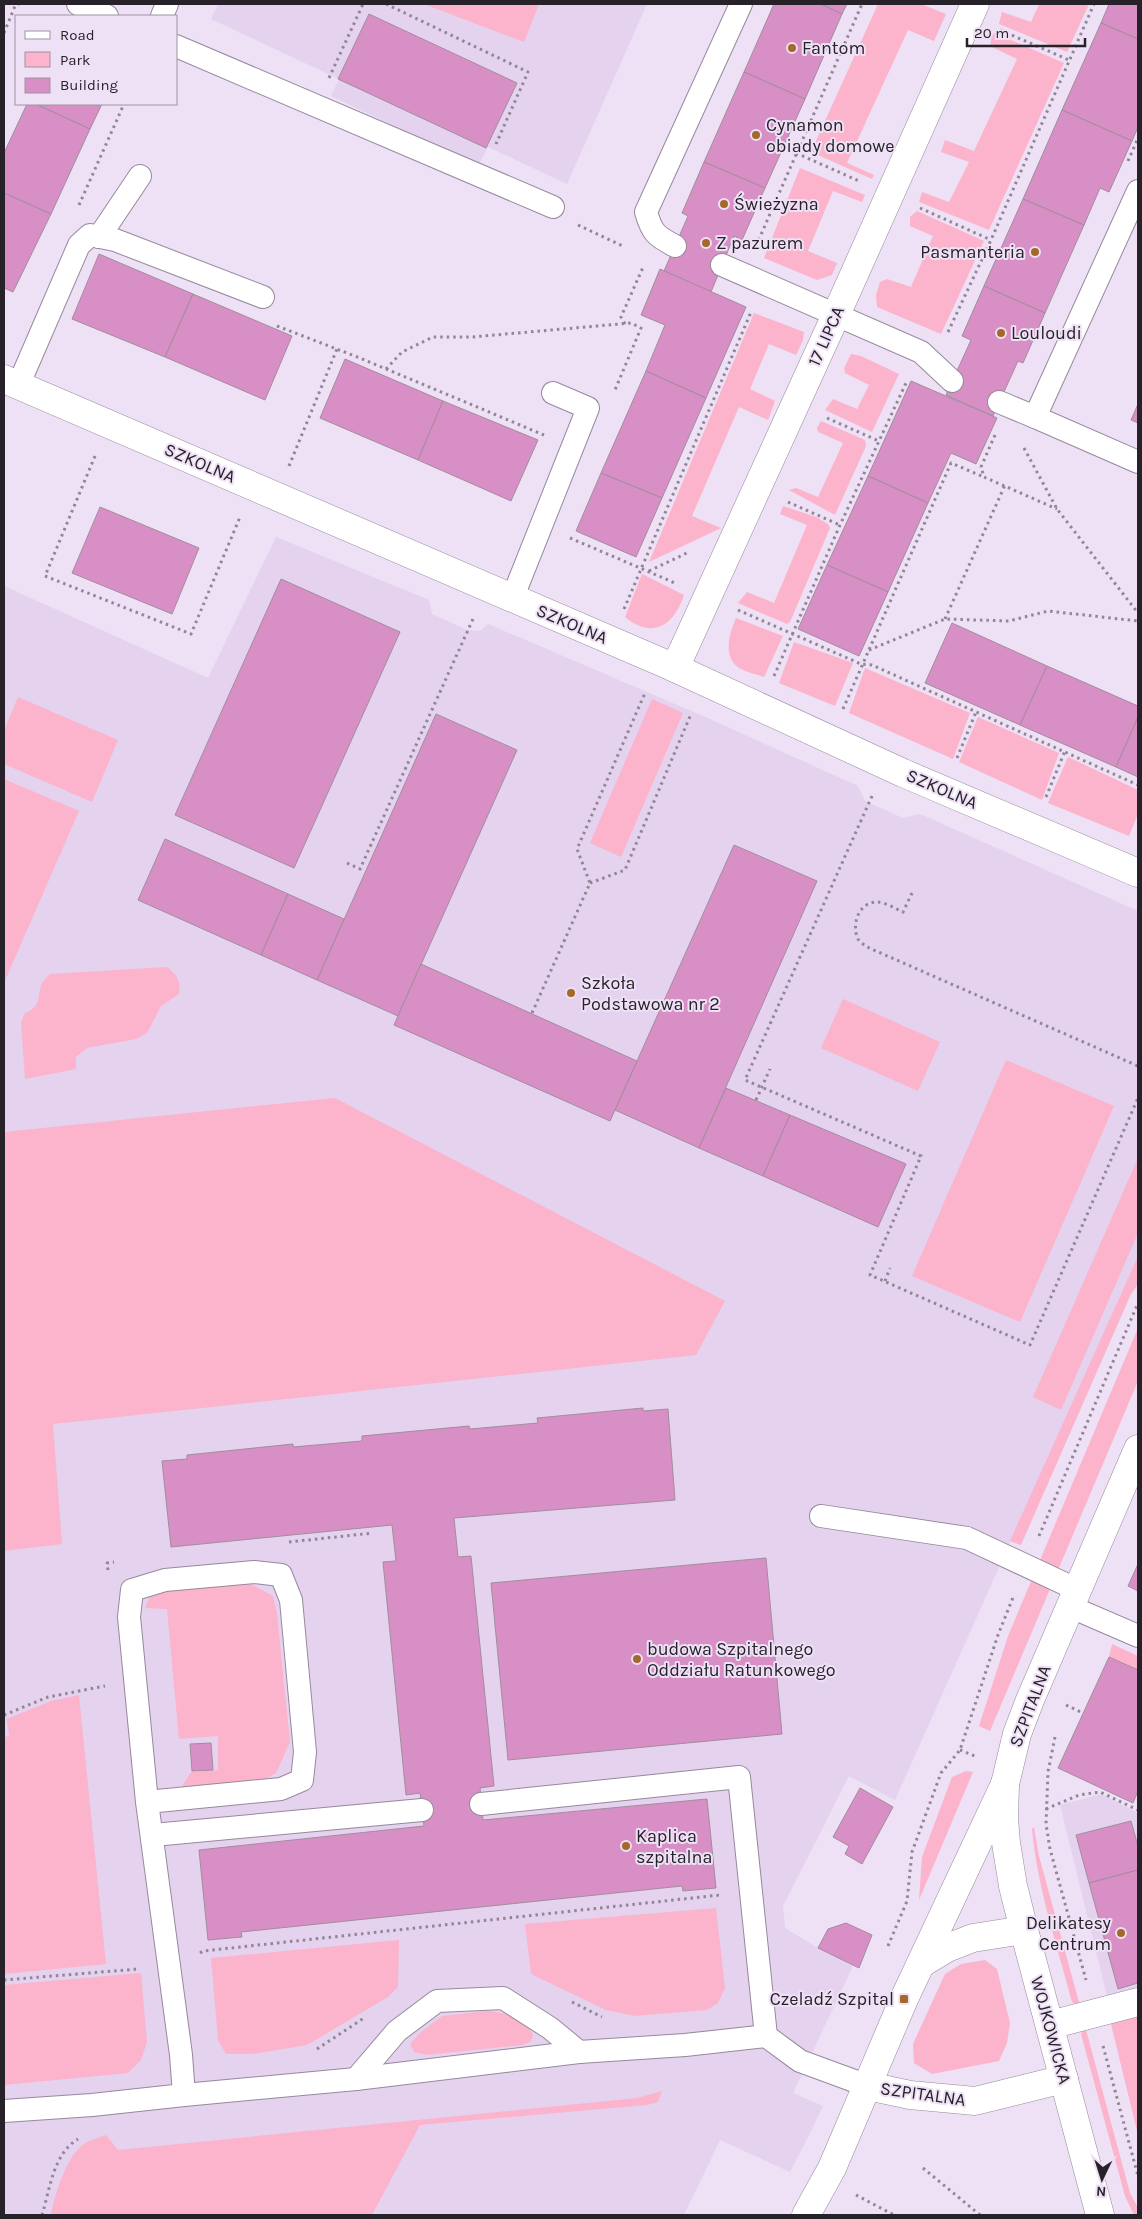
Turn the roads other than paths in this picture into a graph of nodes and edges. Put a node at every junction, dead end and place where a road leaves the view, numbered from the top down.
1 (78, 4) edge
2 (741, 4) edge
3 (972, 10) edge
4 (105, 15) edge
5 (178, 47) edge
6 (140, 176) dead end
7 (1138, 191) edge
8 (553, 207) dead end
9 (99, 237) junction
10 (675, 246) dead end
11 (722, 265) dead end
12 (263, 297) dead end
13 (836, 315) junction
14 (11, 382) edge
15 (952, 382) dead end
16 (553, 393) dead end
17 (1003, 406) road end
18 (1035, 417) junction
19 (1138, 462) edge
20 (512, 599) junction
21 (675, 668) junction
22 (1138, 873) edge
23 (1138, 1452) edge
24 (821, 1516) dead end
25 (1075, 1598) junction
26 (1138, 1636) edge
27 (1004, 1784) junction
28 (147, 1802) junction
29 (481, 1804) dead end
30 (422, 1810) dead end
31 (153, 1835) junction
32 (1024, 1930) junction
33 (922, 1962) junction
34 (1138, 2002) edge
35 (1050, 2024) junction
36 (766, 2036) junction
37 (579, 2052) junction
38 (356, 2079) junction
39 (1064, 2079) junction
40 (868, 2086) junction
41 (184, 2095) junction
42 (4, 2111) edge
43 (806, 2215) edge
44 (1100, 2215) edge

1 - 4 lane
2 - 10 lane
3 - 13 street, 17 LIPCA
5 - 8 lane
6 - 9 lane
7 - 18 lane
9 - 12 lane
9 - 14 lane
11 - 13 lane
13 - 15 lane
13 - 21 street, 17 LIPCA
14 - 20 street, SZKOLNA
16 - 20 lane
17 - 18 lane
18 - 19 lane
20 - 21 street, SZKOLNA
21 - 22 street, SZKOLNA
23 - 25 street, SZPITALNA
24 - 25 lane
25 - 26 lane
25 - 27 street, SZPITALNA
27 - 32 street, WOJKOWICKA
27 - 33 street, SZPITALNA
28 - 28 lane
28 - 31 lane
29 - 36 lane
30 - 31 lane
31 - 41 lane
32 - 33 street
32 - 35 street, WOJKOWICKA
33 - 40 street, SZPITALNA
34 - 35 street
35 - 39 street, WOJKOWICKA
36 - 37 lane
36 - 40 lane
37 - 38 lane
37 - 38 lane
38 - 41 lane
39 - 40 street, SZPITALNA
39 - 44 street, WOJKOWICKA
40 - 43 street, SZPITALNA
41 - 42 lane

